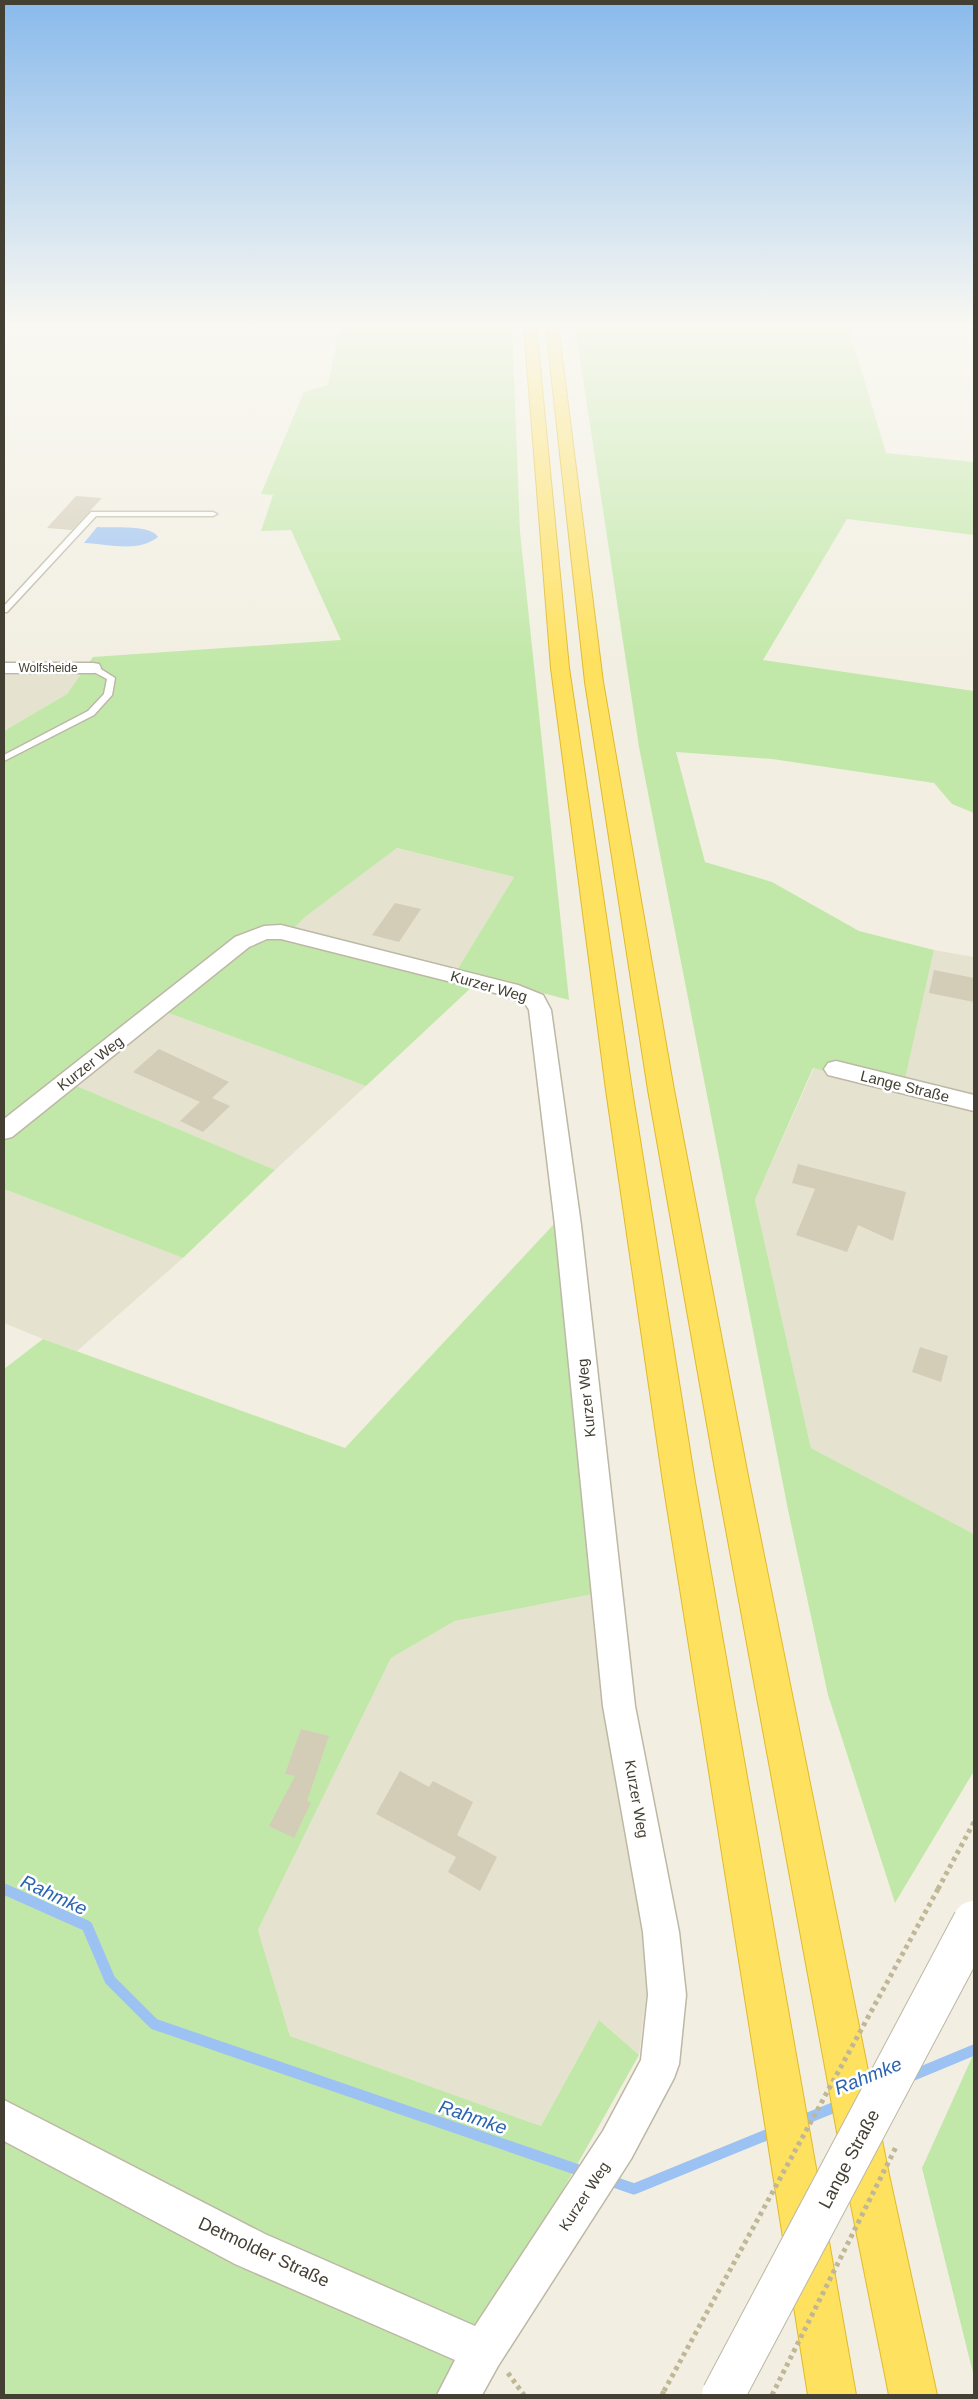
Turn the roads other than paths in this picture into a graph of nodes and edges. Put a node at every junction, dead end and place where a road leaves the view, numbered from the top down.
1 (540, 438) edge
2 (565, 438) edge
3 (213, 514) dead end
4 (4, 610) edge
5 (4, 668) edge
6 (93, 668) joint
7 (4, 758) edge
8 (836, 1069) dead end
9 (974, 1103) edge
10 (4, 1131) edge
11 (974, 1922) edge
12 (4, 2120) edge
13 (484, 2351) junction
14 (459, 2395) edge
15 (723, 2395) edge
16 (832, 2395) edge
17 (913, 2395) edge

1 - 16 highway
2 - 17 highway
3 - 4 lane
5 - 6 street, Wolfsheide
6 - 7 lane
8 - 9 street, Lange Straße
10 - 13 street, Kurzer Weg
11 - 15 street, Lange Straße, bridge
12 - 13 street, Detmolder Straße
13 - 14 street

